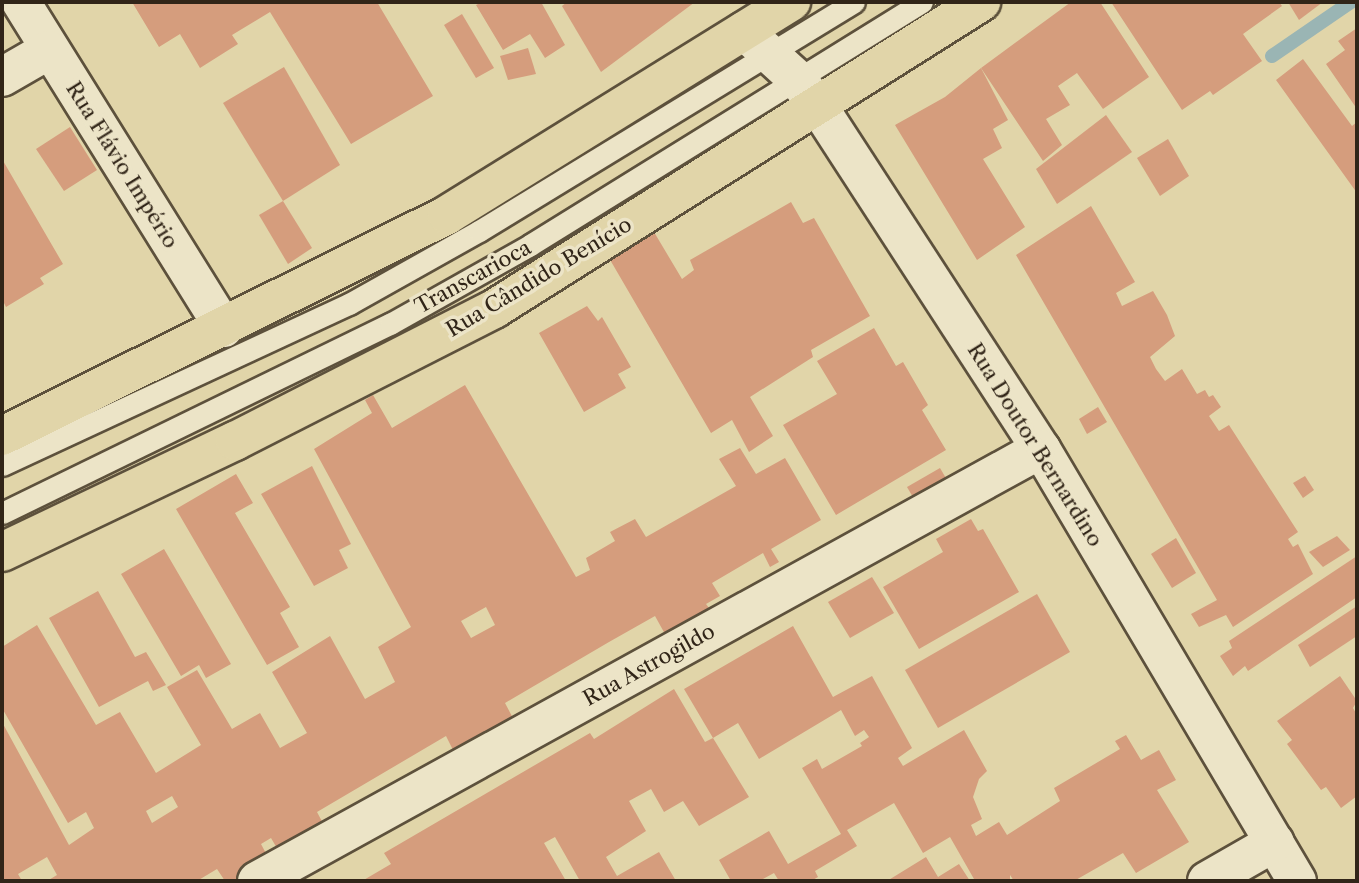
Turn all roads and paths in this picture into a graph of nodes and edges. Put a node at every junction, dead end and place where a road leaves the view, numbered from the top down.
1 (21, 2) edge
2 (791, 2) edge
3 (854, 2) edge
4 (922, 2) edge
5 (981, 2) edge
6 (49, 50) junction
7 (782, 68) junction
8 (2, 77) edge
9 (224, 328) junction
10 (2, 436) edge
11 (1041, 449) junction
12 (2, 465) edge
13 (2, 513) edge
14 (2, 552) edge
15 (1275, 842) junction
16 (257, 881) edge
17 (1207, 881) edge
18 (1297, 881) edge

1 - 6 street, Rua Flávio Império
2 - 7 main road, Rua Cândido Benício
3 - 7 lane, Transcarioca
4 - 7 lane, Transcarioca
5 - 7 main road, Rua Cândido Benício
6 - 8 street
6 - 9 street, Rua Flávio Império
7 - 9 main road, Rua Cândido Benício
7 - 11 street, Rua Doutor Bernardino
7 - 12 lane, Transcarioca
7 - 13 lane, Transcarioca
7 - 14 main road, Rua Cândido Benício
9 - 10 main road, Rua Cândido Benício
11 - 15 street, Rua Doutor Bernardino
11 - 16 street, Rua Astrogildo
15 - 17 street
15 - 18 street, Rua Doutor Bernardino

